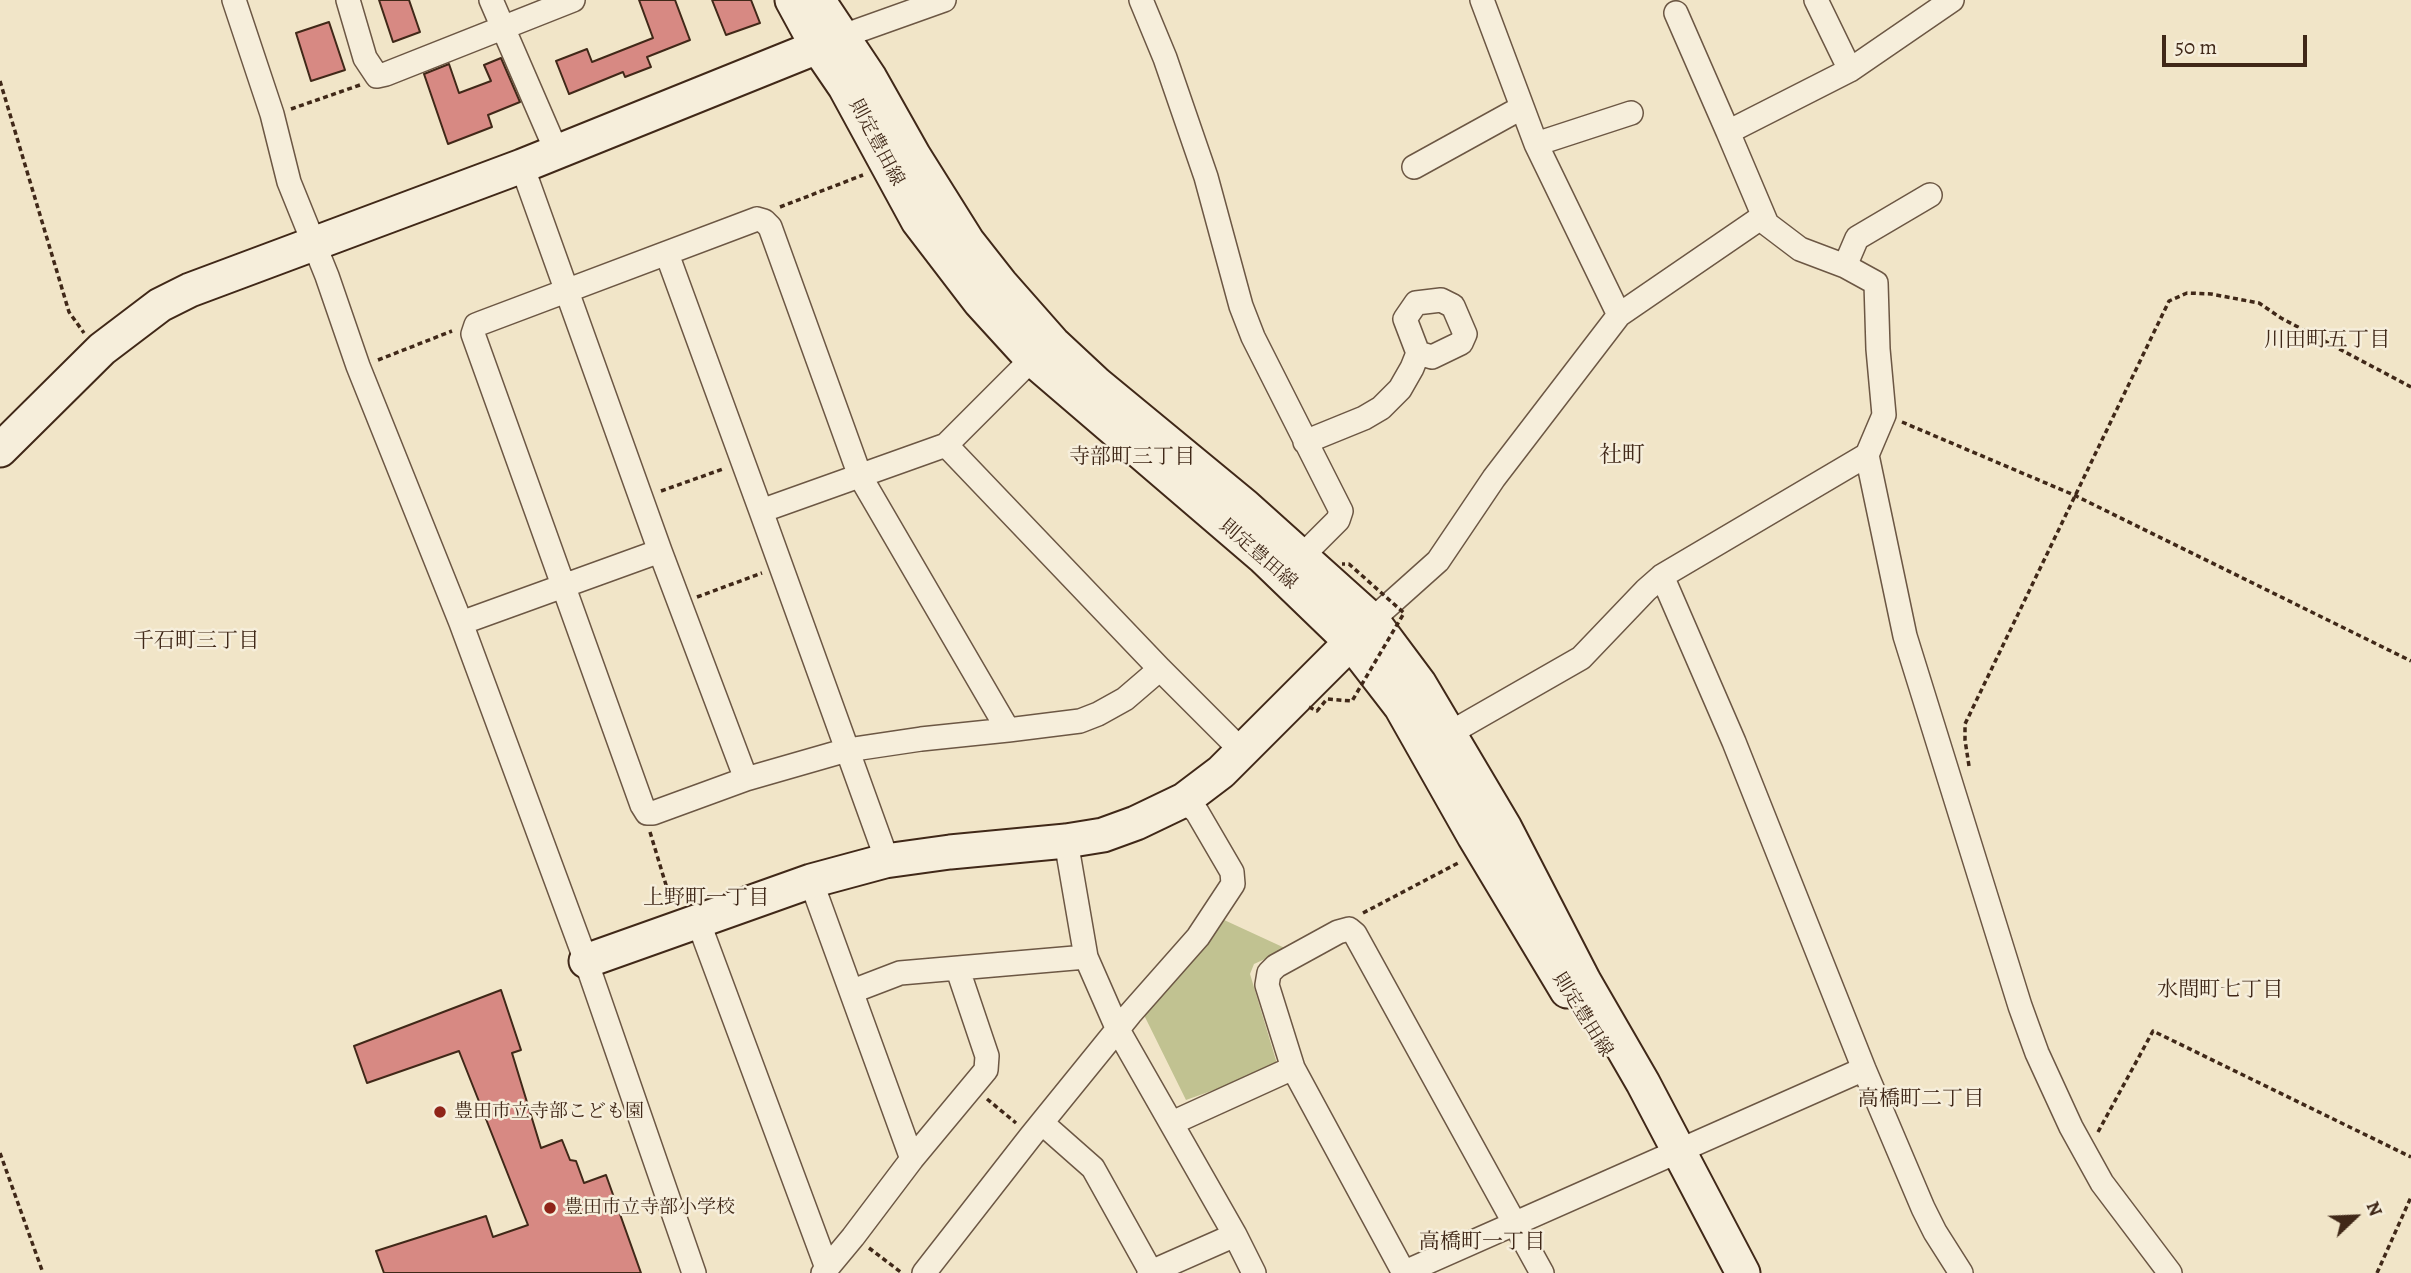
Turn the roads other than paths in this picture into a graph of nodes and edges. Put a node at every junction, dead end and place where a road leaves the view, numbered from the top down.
1 (234, 0) edge
2 (348, 0) edge
3 (491, 0) edge
4 (573, 0) edge
5 (792, 0) edge
6 (818, 0) edge
7 (944, 0) edge
8 (1141, 0) edge
9 (1482, 0) edge
10 (1816, 0) edge
11 (1951, 0) edge
12 (1676, 13) dead end
13 (503, 27) junction
14 (830, 41) junction
15 (1850, 70) junction
16 (1521, 107) junction
17 (1631, 113) dead end
18 (1728, 132) junction
19 (1536, 144) junction
20 (556, 150) junction
21 (522, 166) junction
22 (1414, 167) dead end
23 (1930, 195) dead end
24 (1762, 217) junction
25 (314, 244) junction
26 (667, 254) junction
27 (1845, 266) junction
28 (567, 291) junction
29 (1619, 315) junction
30 (1418, 353) dead end
31 (1032, 359) junction
32 (1305, 442) junction
33 (946, 445) junction
34 (0, 450) edge
35 (1867, 455) junction
36 (860, 476) junction
37 (761, 511) junction
38 (660, 551) junction
39 (1302, 556) junction
40 (1662, 576) junction
41 (564, 584) junction
42 (461, 623) junction
43 (1361, 631) junction
44 (1160, 669) junction
45 (1008, 730) junction
46 (1450, 733) junction
47 (847, 750) junction
48 (1242, 751) junction
49 (746, 779) junction
50 (1184, 800) junction
51 (1066, 841) junction
52 (885, 861) junction
53 (811, 881) junction
54 (686, 916) junction
55 (1086, 957) junction
56 (586, 961) junction
57 (958, 970) junction
58 (853, 991) junction
59 (1118, 1030) junction
60 (1293, 1068) junction
61 (1864, 1069) junction
62 (1172, 1123) junction
63 (1037, 1129) junction
64 (1677, 1151) junction
65 (912, 1159) junction
66 (1514, 1224) junction
67 (1235, 1235) junction
68 (825, 1270) edge
69 (1150, 1272) edge
70 (694, 1273) edge
71 (924, 1273) edge
72 (1254, 1273) edge
73 (1403, 1273) edge
74 (1542, 1273) edge
75 (1743, 1273) edge
76 (1961, 1273) edge
77 (2170, 1273) edge

1 - 25 street
2 - 13 street
3 - 13 street
4 - 13 street
5 - 14 main road, 則定豊田線
6 - 14 main road, 則定豊田線
7 - 14 street
8 - 32 street
9 - 16 street
10 - 15 street
11 - 15 street
12 - 18 street
13 - 20 street
14 - 20 main road
14 - 31 main road, 則定豊田線
14 - 39 main road, 則定豊田線
15 - 18 street
16 - 19 street
16 - 22 street
17 - 19 street
18 - 24 street
19 - 29 street
20 - 21 main road
21 - 25 main road
21 - 28 street
23 - 27 street
24 - 27 street
24 - 29 street
25 - 34 main road
25 - 42 street
26 - 28 street
26 - 36 street
26 - 37 street
27 - 35 street
28 - 38 street
28 - 41 street
29 - 43 street
30 - 32 street
31 - 33 street
31 - 43 main road, 則定豊田線
32 - 39 street
33 - 36 street
33 - 44 street
35 - 40 street
35 - 77 street
36 - 37 street
36 - 45 street
37 - 47 street
38 - 41 street
38 - 49 street
39 - 43 main road, 則定豊田線
40 - 46 street
40 - 61 street
41 - 42 street
41 - 49 street
42 - 56 street
43 - 46 main road, 則定豊田線
43 - 48 main road
43 - 64 main road, 則定豊田線
44 - 45 street
44 - 48 street
45 - 47 street
46 - 64 main road, 則定豊田線
47 - 49 street
47 - 52 street
48 - 50 main road
50 - 51 main road
50 - 59 street
51 - 52 main road
51 - 55 street
52 - 53 main road
53 - 54 main road
53 - 58 street
54 - 56 main road
54 - 68 street
55 - 57 street
55 - 59 street
56 - 70 street
57 - 58 street
57 - 65 street
58 - 65 street
59 - 62 street
59 - 63 street
60 - 62 street
60 - 66 street
60 - 73 street
61 - 64 street
61 - 76 street
62 - 67 street
63 - 69 street
63 - 71 street
64 - 66 street
64 - 75 main road, 則定豊田線
65 - 68 street
66 - 73 street
66 - 74 street
67 - 69 street
67 - 72 street

